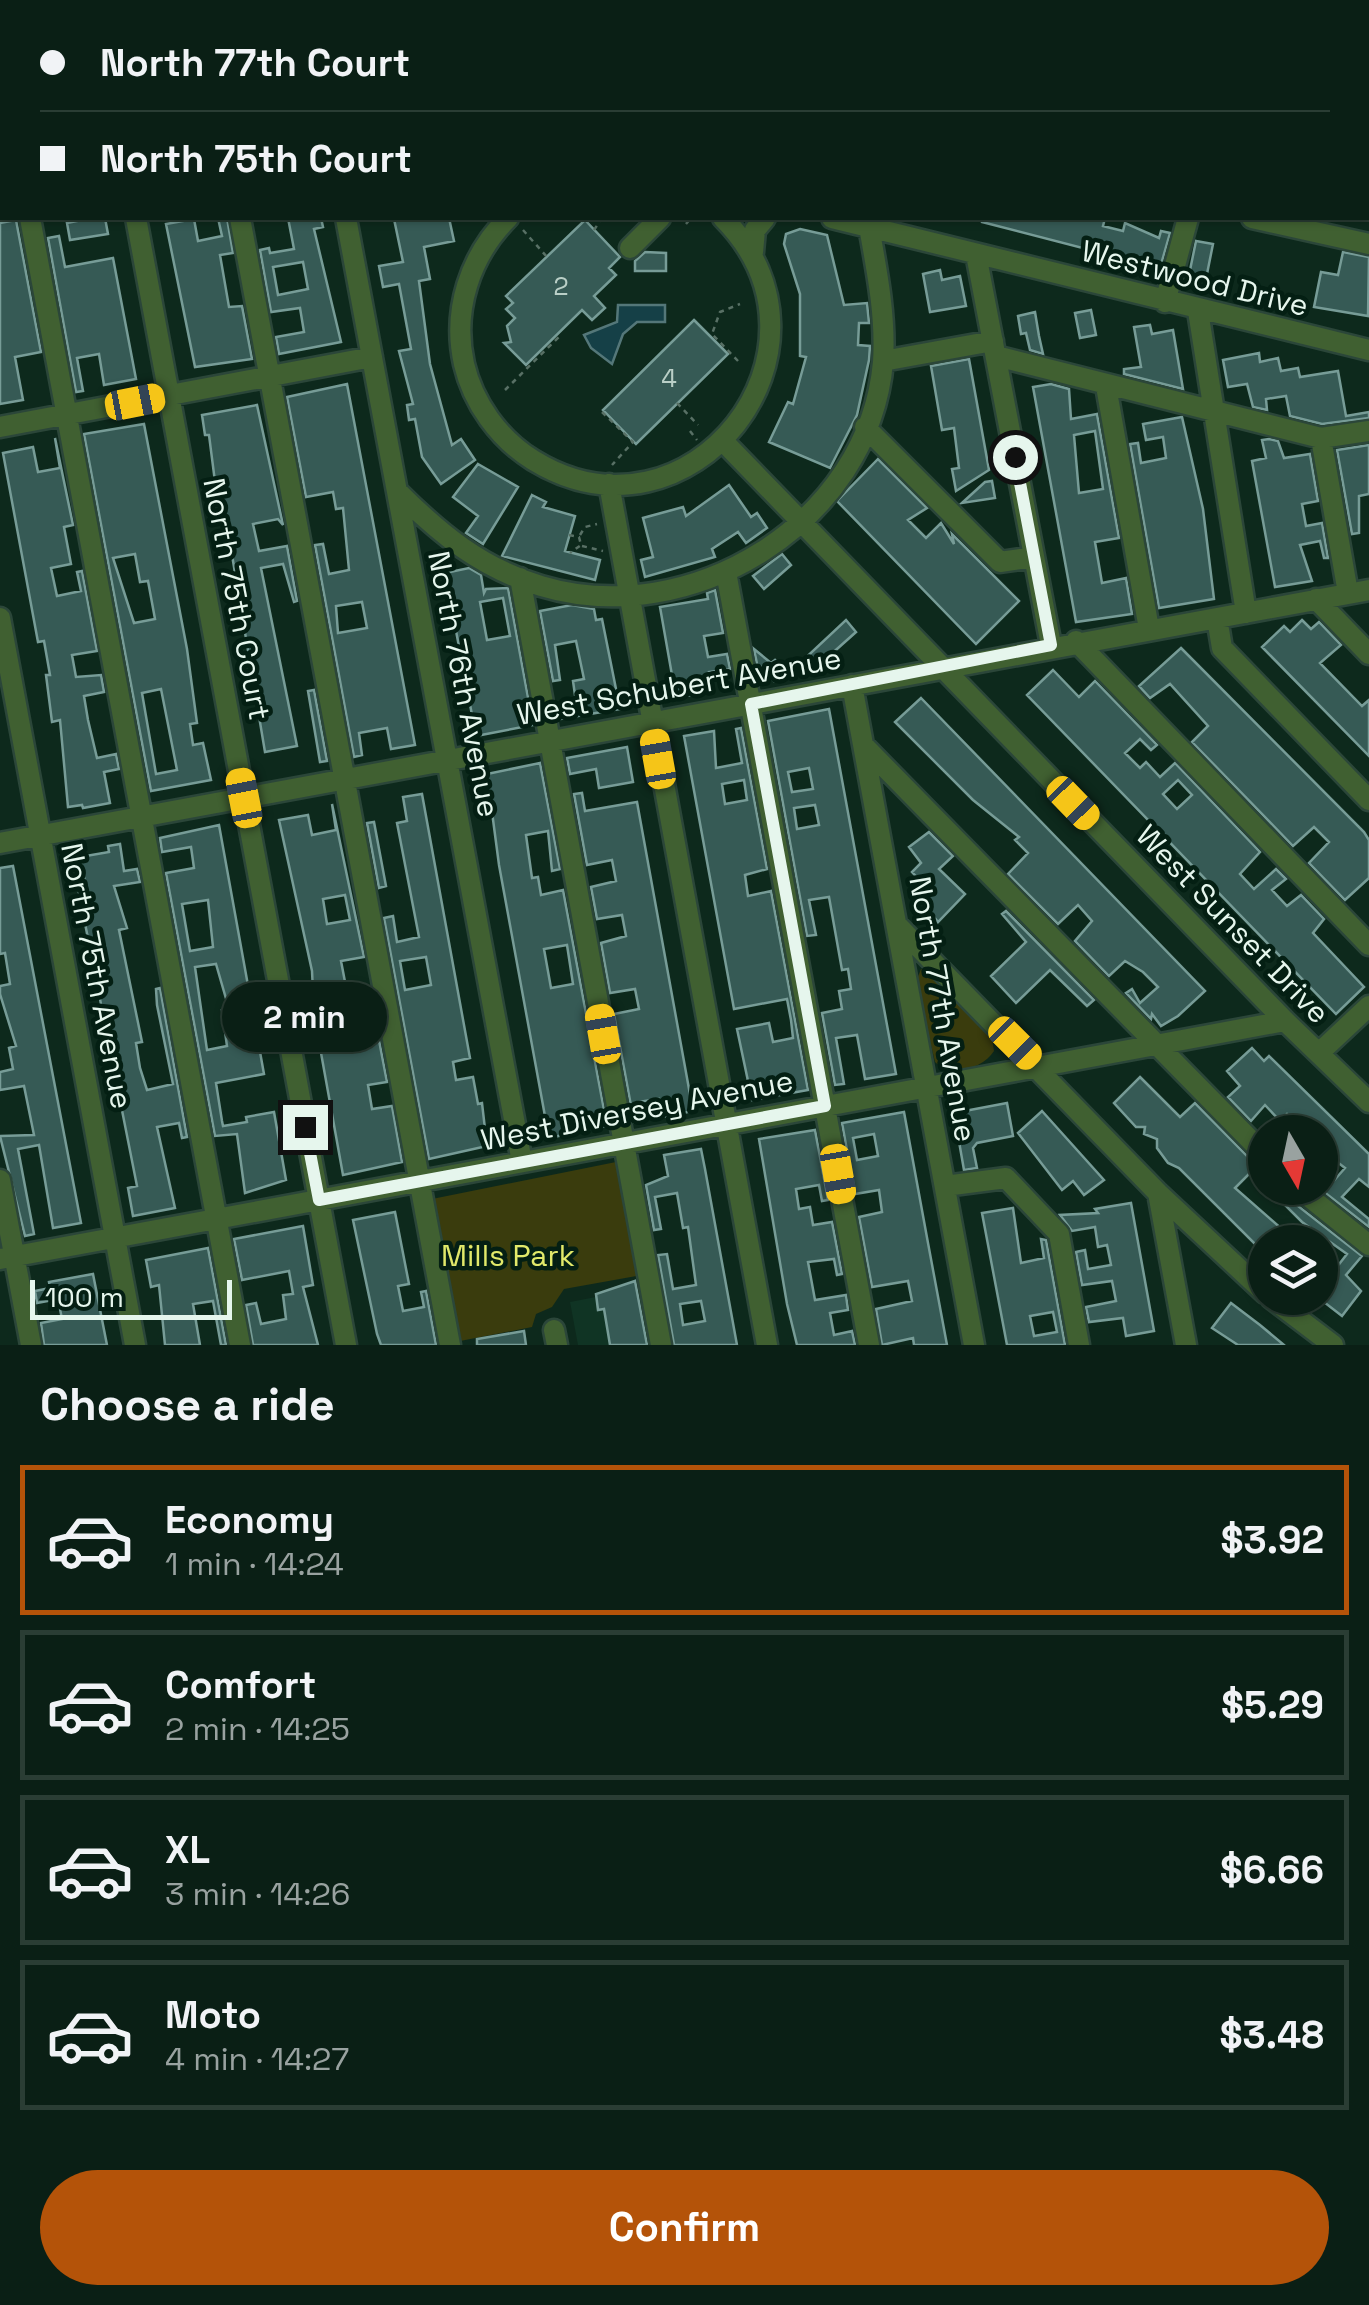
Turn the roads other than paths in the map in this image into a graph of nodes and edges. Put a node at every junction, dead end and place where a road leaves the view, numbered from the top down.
1 (30, 220) edge
2 (136, 220) edge
3 (240, 220) edge
4 (346, 220) edge
5 (658, 220) edge
6 (725, 220) edge
7 (763, 220) edge
8 (846, 220) edge
9 (1187, 220) edge
10 (1261, 220) edge
11 (506, 223) edge
12 (880, 225) edge
13 (1369, 244) edge
14 (630, 248) dead end
15 (753, 252) junction
16 (976, 254) junction
17 (1166, 302) junction
18 (1198, 311) junction
19 (994, 349) junction
20 (1369, 350) edge
21 (372, 357) junction
22 (883, 361) junction
23 (270, 376) junction
24 (1106, 386) junction
25 (169, 395) junction
26 (67, 414) junction
27 (1214, 414) junction
28 (0, 427) edge
29 (865, 427) junction
30 (1369, 431) edge
31 (1321, 438) junction
32 (723, 441) junction
33 (610, 474) junction
34 (397, 491) junction
35 (801, 522) junction
36 (1034, 557) junction
37 (726, 572) junction
38 (520, 578) junction
39 (1359, 592) edge
40 (628, 595) junction
41 (1316, 600) junction
42 (1246, 613) junction
43 (0, 618) edge
44 (1217, 618) junction
45 (1149, 629) junction
46 (1076, 641) junction
47 (1051, 645) junction
48 (1369, 654) edge
49 (941, 667) junction
50 (852, 685) junction
51 (751, 704) junction
52 (652, 722) junction
53 (549, 741) junction
54 (863, 745) junction
55 (447, 759) junction
56 (344, 778) junction
57 (244, 798) junction
58 (1369, 800) edge
59 (141, 817) junction
60 (40, 835) junction
61 (0, 843) edge
62 (896, 925) junction
63 (1369, 945) edge
64 (1369, 1006) edge
65 (1285, 1021) junction
66 (1157, 1044) junction
67 (1319, 1054) junction
68 (1039, 1066) junction
69 (927, 1087) junction
70 (1369, 1102) edge
71 (825, 1106) junction
72 (726, 1124) junction
73 (1248, 1138) edge
74 (624, 1143) junction
75 (522, 1162) junction
76 (0, 1180) edge
77 (420, 1181) junction
78 (945, 1186) junction
79 (1158, 1193) junction
80 (319, 1200) junction
81 (1319, 1205) edge
82 (217, 1219) junction
83 (115, 1238) junction
84 (1369, 1245) edge
85 (7, 1258) edge
86 (1248, 1276) edge
87 (1293, 1315) edge
88 (31, 1345) edge
89 (135, 1345) edge
90 (240, 1345) edge
91 (346, 1345) edge
92 (450, 1345) edge
93 (661, 1345) edge
94 (766, 1345) edge
95 (870, 1345) edge
96 (974, 1345) edge
97 (1079, 1345) edge
98 (1186, 1345) edge
99 (1333, 1345) edge

1 - 26 street
2 - 25 street, North 75th Court
3 - 23 street
4 - 21 street, North 76th Avenue
5 - 14 street
6 - 15 street
7 - 15 street
8 - 12 street, Westwood Drive
9 - 17 street
10 - 13 street
11 - 33 street
12 - 16 street, Westwood Drive
12 - 22 street
15 - 32 street
16 - 17 street, Westwood Drive
16 - 19 street
17 - 18 street, Westwood Drive
18 - 20 street, Westwood Drive
18 - 27 street
19 - 22 street
19 - 24 street
19 - 36 street
21 - 23 street
21 - 34 street, North 76th Avenue
22 - 29 street
23 - 25 street
23 - 56 street
24 - 27 street
24 - 45 street
25 - 26 street
25 - 57 street, North 75th Court
26 - 28 street
26 - 59 street
27 - 31 street
27 - 42 street
29 - 35 street
29 - 36 street
30 - 31 street
31 - 39 street
32 - 33 street
32 - 35 street, West Sunset Drive
33 - 40 street
34 - 38 street
34 - 55 street, North 76th Avenue
35 - 37 street
35 - 49 street, West Sunset Drive
36 - 47 street
37 - 40 street
37 - 51 street
38 - 40 street
38 - 53 street
39 - 41 street, West Schubert Avenue
40 - 52 street
41 - 42 street, West Schubert Avenue
41 - 48 street
42 - 44 street, West Schubert Avenue
43 - 60 street, North 75th Avenue
44 - 45 street, West Schubert Avenue
44 - 58 street
45 - 46 street, West Schubert Avenue
46 - 47 street, West Schubert Avenue
46 - 63 street
47 - 49 street, West Schubert Avenue
49 - 50 street, West Schubert Avenue
49 - 65 street, West Sunset Drive
50 - 51 street, West Schubert Avenue
50 - 54 street, North 77th Avenue
51 - 52 street, West Schubert Avenue
51 - 71 street
52 - 53 street, West Schubert Avenue
52 - 72 street
53 - 55 street, West Schubert Avenue
53 - 74 street
54 - 62 street, North 77th Avenue
54 - 66 street
55 - 56 street, West Schubert Avenue
55 - 75 street, North 76th Avenue
56 - 57 street, West Schubert Avenue
56 - 77 street
57 - 59 street, West Schubert Avenue
57 - 80 street, North 75th Court
59 - 60 street, West Schubert Avenue
59 - 82 street
60 - 61 street, West Schubert Avenue
60 - 83 street, North 75th Avenue
62 - 68 street
62 - 69 street, North 77th Avenue
64 - 67 street
65 - 66 street, West Diversey Avenue
65 - 67 street, West Sunset Drive
66 - 68 street, West Diversey Avenue
66 - 73 street
67 - 70 street, West Sunset Drive
68 - 69 street, West Diversey Avenue
68 - 79 street
69 - 71 street, West Diversey Avenue
69 - 78 street, North 77th Avenue
71 - 72 street, West Diversey Avenue
71 - 95 street
72 - 74 street, West Diversey Avenue
72 - 94 street
74 - 75 street, West Diversey Avenue
74 - 93 street
75 - 77 street, West Diversey Avenue
76 - 85 street
77 - 80 street, West Diversey Avenue
77 - 92 street
78 - 96 street, North 77th Avenue
78 - 97 street
79 - 86 street
79 - 98 street
80 - 82 street, West Diversey Avenue
80 - 91 street, North 75th Court
81 - 84 street
82 - 83 street, West Diversey Avenue
82 - 90 street
83 - 85 street, West Diversey Avenue
83 - 89 street, North 75th Avenue
85 - 88 street
87 - 99 street

